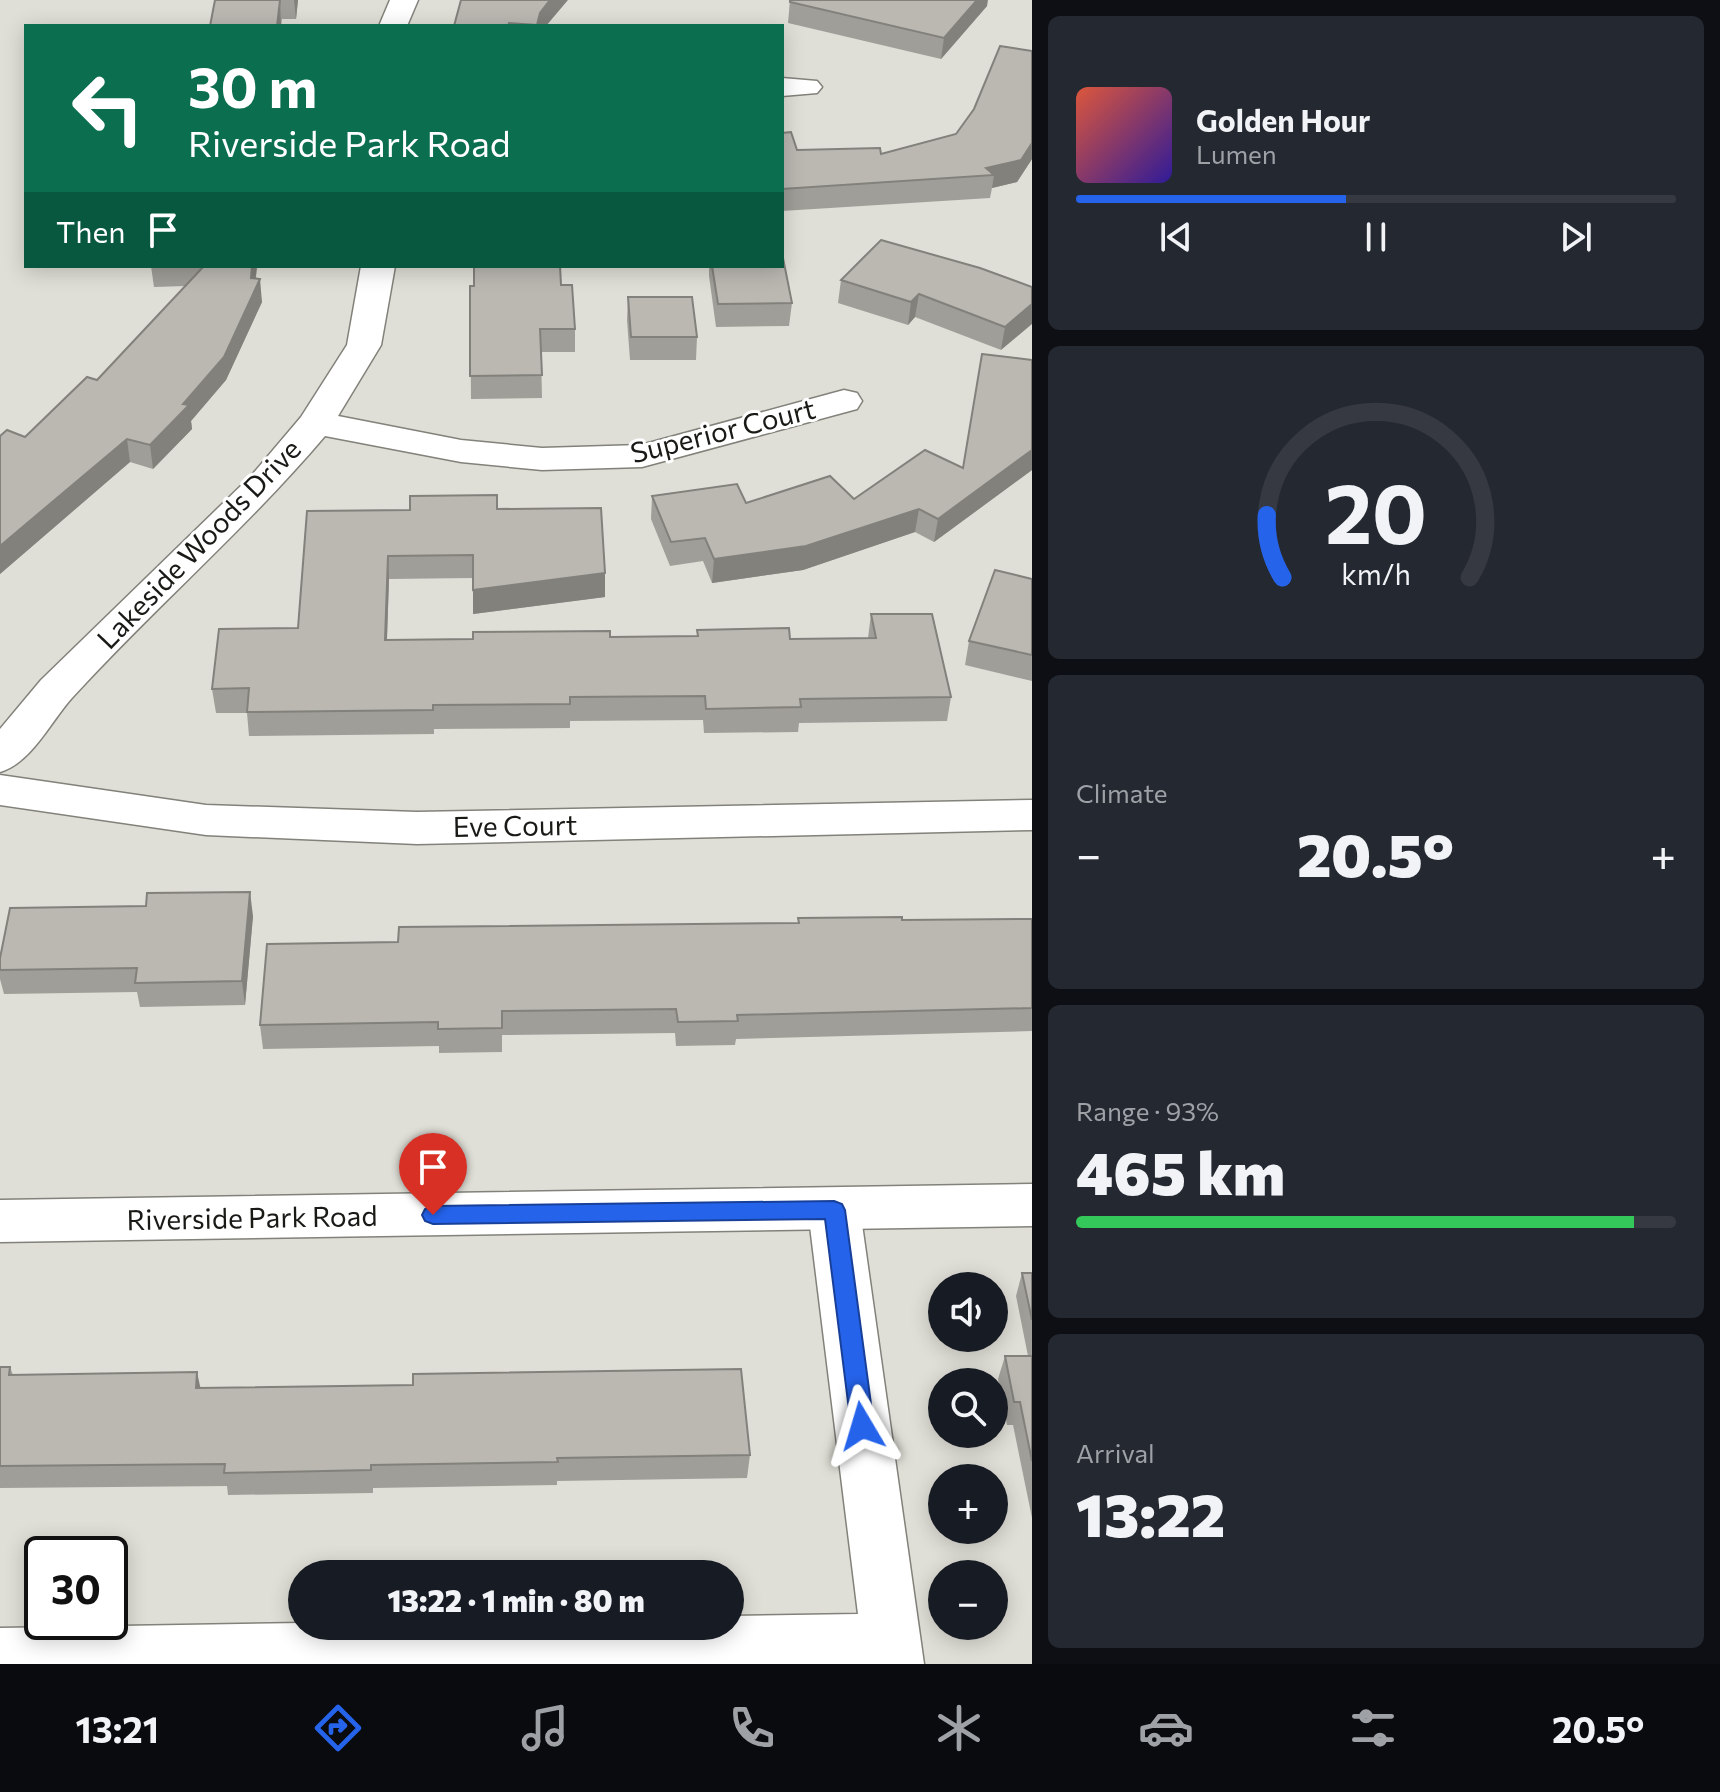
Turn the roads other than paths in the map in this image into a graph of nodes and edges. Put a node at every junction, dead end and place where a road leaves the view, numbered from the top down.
1 (404, 0) edge
2 (394, 24) edge
3 (378, 268) edge
4 (844, 401) dead end
5 (316, 423) junction
6 (0, 757) edge
7 (0, 790) edge
8 (1032, 815) edge
9 (1032, 1205) edge
10 (834, 1210) junction
11 (0, 1221) edge
12 (892, 1653) edge
13 (0, 1657) edge
14 (101, 1660) edge

1 - 2 street
3 - 5 street, Lakeside Woods Drive
4 - 5 street, Superior Court
5 - 6 street, Lakeside Woods Drive
7 - 8 street, Eve Court
9 - 10 street, Riverside Park Road
10 - 11 street, Riverside Park Road
10 - 12 street
12 - 14 street
13 - 14 street

